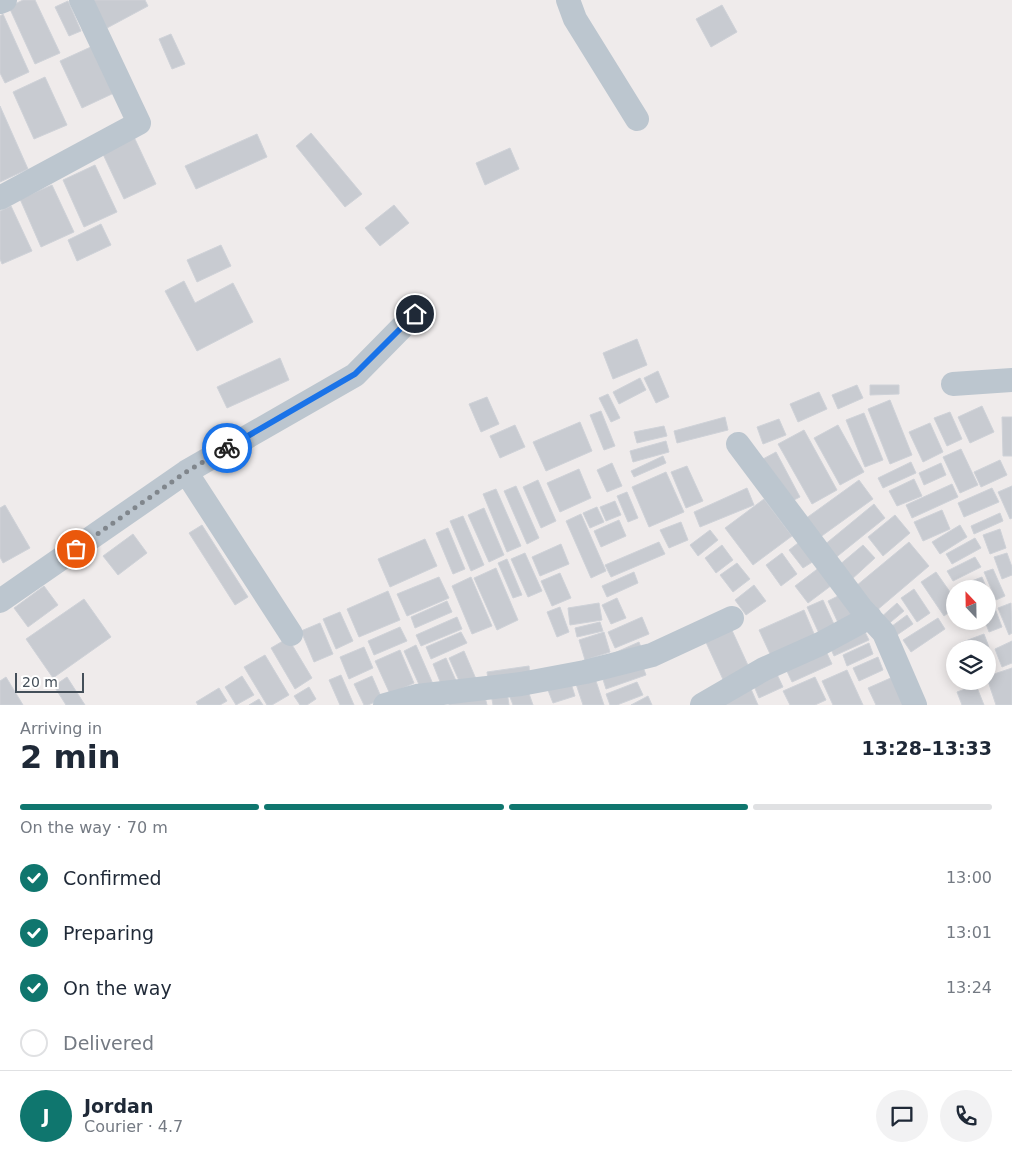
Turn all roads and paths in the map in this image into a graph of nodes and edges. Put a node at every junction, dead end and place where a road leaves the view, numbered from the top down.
1 (4, 0) edge
2 (81, 0) edge
3 (568, 0) edge
4 (0, 2) edge
5 (636, 119) dead end
6 (0, 198) edge
7 (415, 314) dead end
8 (1012, 380) edge
9 (953, 384) dead end
10 (738, 444) dead end
11 (186, 472) junction
12 (0, 601) edge
13 (870, 616) junction
14 (732, 618) dead end
15 (291, 634) dead end
16 (386, 705) edge
17 (702, 705) edge
18 (915, 705) edge

1 - 4 street
2 - 6 street
3 - 5 street
7 - 11 street
8 - 9 street
10 - 13 street
11 - 12 street
11 - 15 street
13 - 17 street
13 - 18 street
14 - 16 street

